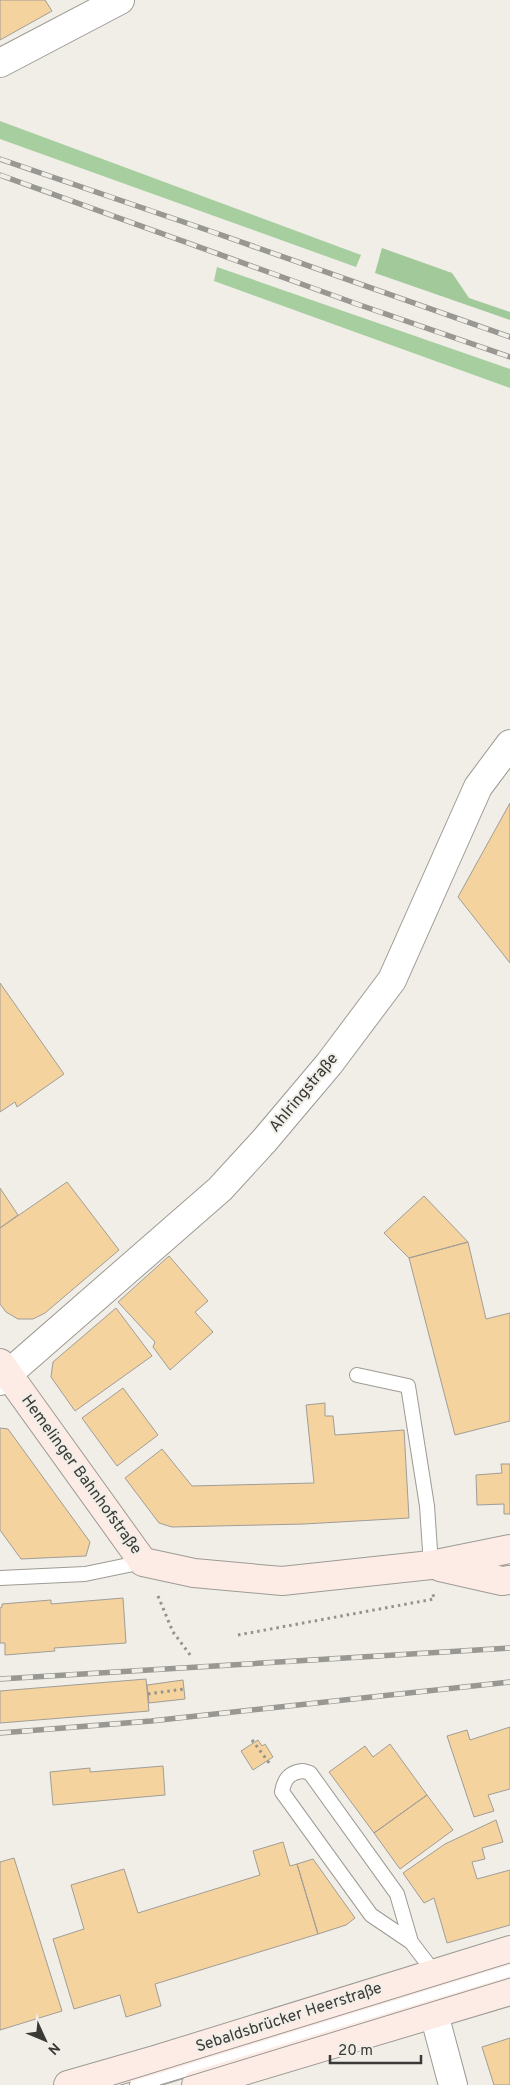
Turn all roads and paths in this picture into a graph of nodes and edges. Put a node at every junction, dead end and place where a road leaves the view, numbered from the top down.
1 (120, 0) edge
2 (0, 63) edge
3 (510, 744) edge
4 (3, 1373) edge
5 (357, 1375) dead end
6 (510, 1549) edge
7 (143, 1562) junction
8 (431, 1565) junction
9 (0, 1578) edge
10 (510, 1580) edge
11 (173, 1632) dead end
12 (238, 1635) dead end
13 (191, 1656) dead end
14 (184, 1689) dead end
15 (148, 1694) dead end
16 (252, 1740) dead end
17 (274, 1769) dead end
18 (411, 1942) junction
19 (510, 1950) edge
20 (510, 1970) edge
21 (434, 1972) junction
22 (510, 1991) edge
23 (434, 2014) junction
24 (68, 2085) edge
25 (137, 2085) edge
26 (196, 2085) edge
27 (453, 2085) edge

1 - 2 street
3 - 4 street, Ahlringstraße
4 - 7 main road, Hemelinger Bahnhofstraße
5 - 8 lane
6 - 8 main road
7 - 8 main road
7 - 9 lane
8 - 10 main road
8 - 12 path
11 - 13 path
14 - 15 path
16 - 17 path
18 - 18 lane
18 - 21 lane
19 - 21 main road, Sebaldsbrücker Heerstraße
20 - 25 lane
21 - 24 main road, Sebaldsbrücker Heerstraße
22 - 23 main road
23 - 26 main road
23 - 27 street

